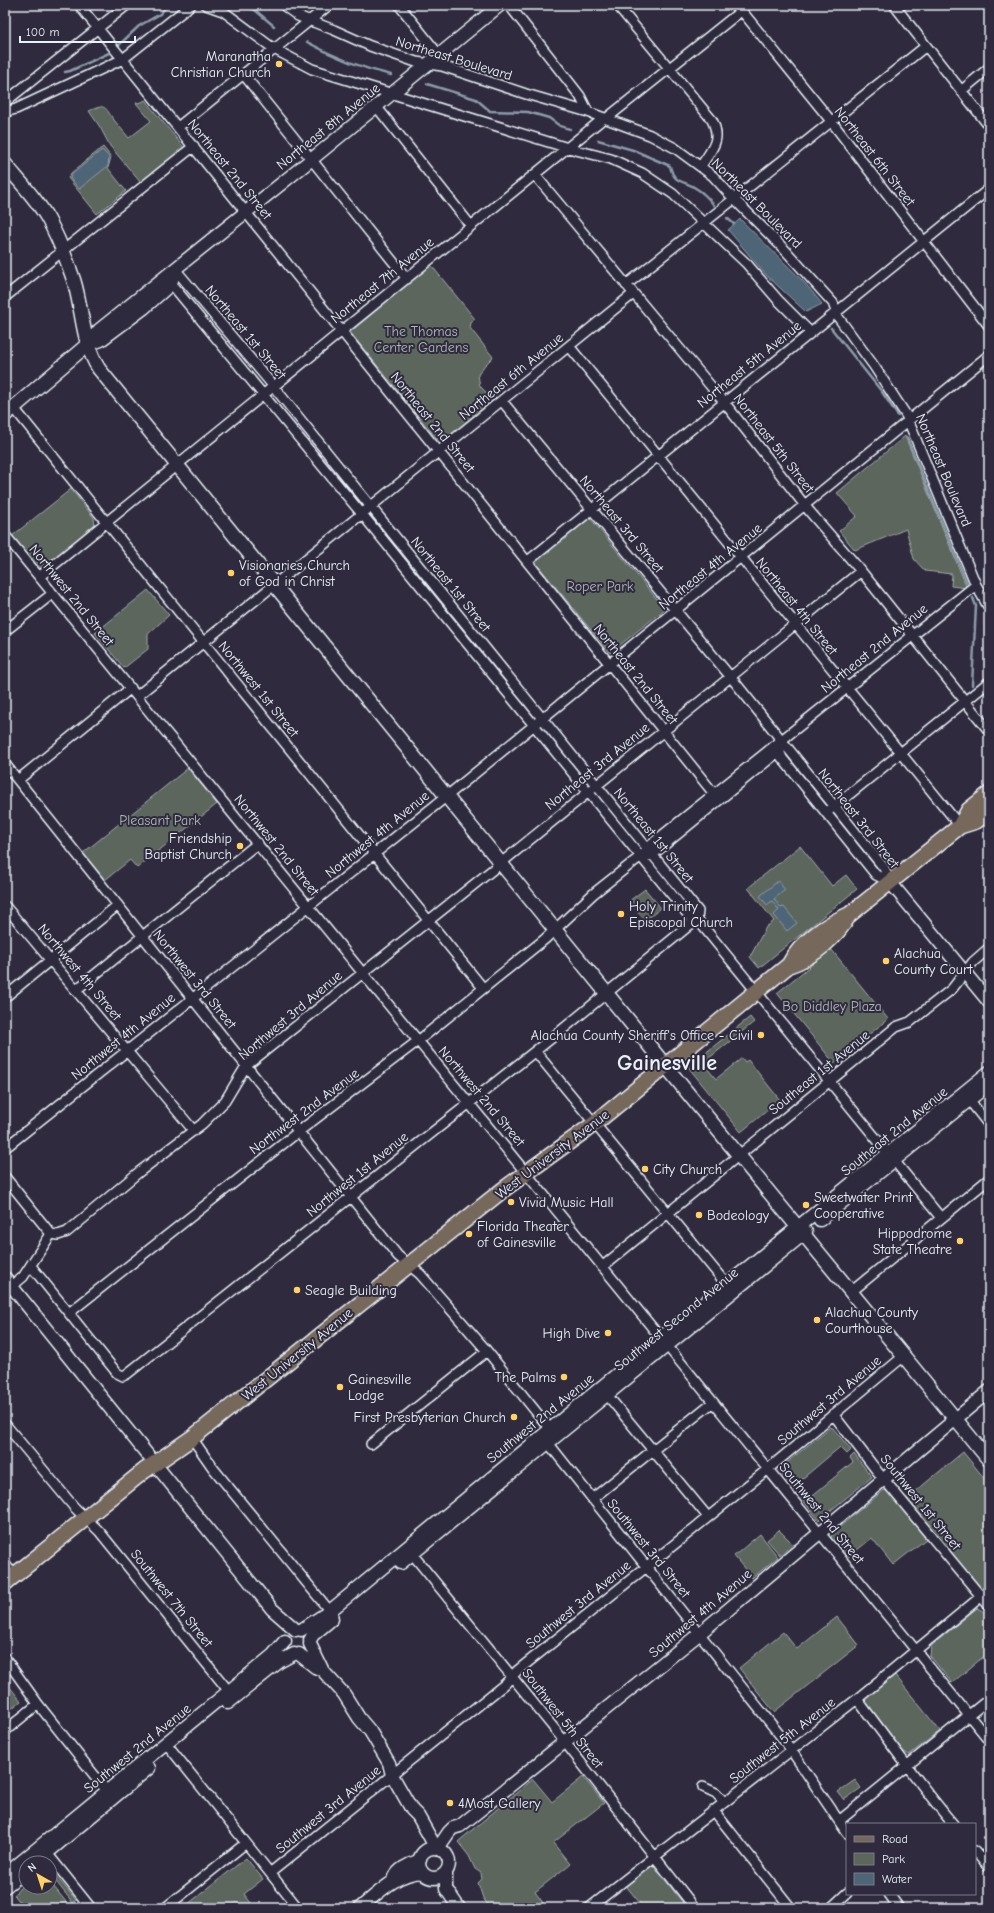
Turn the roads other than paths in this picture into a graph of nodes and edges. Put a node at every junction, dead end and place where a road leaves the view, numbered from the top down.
1 (79, 5) edge
2 (127, 5) edge
3 (191, 5) edge
4 (206, 5) edge
5 (283, 5) edge
6 (328, 5) edge
7 (399, 5) edge
8 (500, 5) edge
9 (509, 5) edge
10 (617, 5) edge
11 (894, 5) edge
12 (739, 8) edge
13 (309, 20) junction
14 (98, 28) junction
15 (926, 46) junction
16 (274, 49) junction
17 (439, 55) junction
18 (123, 59) junction
19 (428, 64) junction
20 (669, 68) junction
21 (989, 68) edge
22 (244, 75) junction
23 (961, 91) junction
24 (391, 94) junction
25 (5, 102) edge
26 (376, 106) junction
27 (5, 112) edge
28 (588, 112) junction
29 (605, 118) junction
30 (831, 121) junction
31 (989, 126) edge
32 (178, 127) junction
33 (194, 146) junction
34 (568, 148) junction
35 (312, 159) junction
36 (5, 164) edge
37 (701, 166) junction
38 (535, 175) junction
39 (989, 189) edge
40 (733, 198) junction
41 (247, 212) junction
42 (704, 223) junction
43 (471, 226) junction
44 (923, 241) junction
45 (64, 251) junction
46 (175, 269) junction
47 (407, 279) junction
48 (168, 280) junction
49 (626, 285) junction
50 (633, 294) junction
51 (5, 297) edge
52 (836, 311) junction
53 (989, 326) edge
54 (341, 331) junction
55 (810, 332) junction
56 (232, 337) junction
57 (222, 344) junction
58 (87, 345) junction
59 (569, 346) junction
60 (989, 355) edge
61 (273, 386) junction
62 (263, 394) junction
63 (502, 401) junction
64 (724, 402) junction
65 (9, 411) edge
66 (909, 422) junction
67 (324, 451) junction
68 (439, 452) junction
69 (658, 455) junction
70 (316, 458) junction
71 (178, 465) junction
72 (806, 506) junction
73 (371, 507) junction
74 (592, 509) junction
75 (362, 514) junction
76 (106, 523) junction
77 (5, 535) edge
78 (741, 558) junction
79 (528, 561) junction
80 (861, 571) junction
81 (425, 574) junction
82 (39, 577) junction
83 (417, 581) junction
84 (275, 584) junction
85 (976, 585) junction
86 (52, 594) junction
87 (988, 604) edge
88 (677, 611) junction
89 (794, 624) junction
90 (5, 631) edge
91 (913, 636) junction
92 (204, 643) junction
93 (495, 661) junction
94 (610, 664) junction
95 (487, 668) junction
96 (730, 676) junction
97 (989, 682) edge
98 (130, 688) junction
99 (847, 689) junction
100 (137, 696) junction
101 (965, 701) junction
102 (542, 718) junction
103 (534, 725) junction
104 (664, 731) junction
105 (989, 731) edge
106 (781, 744) junction
107 (900, 754) junction
108 (5, 764) edge
109 (18, 780) junction
110 (596, 785) junction
111 (587, 792) junction
112 (989, 794) edge
113 (447, 796) junction
114 (717, 797) junction
115 (834, 806) junction
116 (989, 811) edge
117 (826, 813) junction
118 (960, 826) junction
119 (258, 843) junction
120 (649, 852) junction
121 (375, 854) junction
122 (641, 856) junction
123 (501, 863) junction
124 (890, 882) junction
125 (118, 905) junction
126 (5, 906) edge
127 (309, 906) junction
128 (698, 919) junction
129 (428, 920) junction
130 (555, 929) junction
131 (143, 936) junction
132 (989, 948) edge
133 (51, 960) junction
134 (362, 973) junction
135 (965, 973) junction
136 (483, 988) junction
137 (76, 990) junction
138 (607, 992) junction
139 (756, 992) junction
140 (5, 997) edge
141 (193, 998) junction
142 (989, 1002) edge
143 (418, 1041) junction
144 (127, 1051) junction
145 (535, 1051) junction
146 (246, 1066) junction
147 (666, 1066) junction
148 (989, 1072) edge
149 (829, 1081) junction
150 (989, 1084) edge
151 (967, 1097) junction
152 (470, 1102) junction
153 (594, 1124) junction
154 (989, 1125) edge
155 (194, 1131) junction
156 (298, 1132) junction
157 (5, 1148) edge
158 (738, 1155) junction
159 (892, 1158) junction
160 (527, 1173) junction
161 (5, 1177) edge
162 (989, 1180) edge
163 (351, 1197) junction
164 (667, 1213) junction
165 (941, 1218) junction
166 (801, 1230) junction
167 (51, 1234) junction
168 (409, 1265) junction
169 (31, 1266) junction
170 (602, 1266) junction
171 (7, 1285) edge
172 (727, 1285) junction
173 (851, 1292) junction
174 (69, 1313) junction
175 (664, 1342) junction
176 (487, 1351) junction
177 (904, 1356) junction
178 (604, 1391) junction
179 (989, 1391) edge
180 (713, 1402) junction
181 (833, 1414) junction
182 (955, 1419) junction
183 (5, 1424) edge
184 (549, 1436) junction
185 (192, 1438) junction
186 (371, 1444) dead end
187 (653, 1450) junction
188 (989, 1460) edge
189 (155, 1463) junction
190 (768, 1468) junction
191 (884, 1478) junction
192 (592, 1499) junction
193 (708, 1517) junction
194 (85, 1519) junction
195 (820, 1532) junction
196 (410, 1550) junction
197 (647, 1567) junction
198 (8, 1574) edge
199 (989, 1590) edge
200 (981, 1597) junction
201 (989, 1606) edge
202 (272, 1609) junction
203 (332, 1614) junction
204 (298, 1630) junction
205 (698, 1634) junction
206 (285, 1639) junction
207 (310, 1642) junction
208 (916, 1652) junction
209 (297, 1654) junction
210 (5, 1658) edge
211 (322, 1670) junction
212 (512, 1676) junction
213 (232, 1694) junction
214 (857, 1699) junction
215 (989, 1699) edge
216 (38, 1704) junction
217 (969, 1716) junction
218 (5, 1731) edge
219 (989, 1740) edge
220 (564, 1743) junction
221 (168, 1746) junction
222 (791, 1749) junction
223 (907, 1766) junction
224 (392, 1775) junction
225 (703, 1787) dead end
226 (110, 1795) junction
227 (724, 1802) junction
228 (412, 1810) junction
229 (714, 1811) junction
230 (839, 1821) junction
231 (951, 1823) edge
232 (846, 1832) edge
233 (246, 1843) junction
234 (44, 1849) junction
235 (440, 1850) junction
236 (976, 1852) edge
237 (40, 1855) edge
238 (421, 1856) junction
239 (654, 1857) junction
240 (989, 1868) edge
241 (270, 1873) junction
242 (446, 1874) junction
243 (5, 1875) edge
244 (427, 1875) junction
245 (18, 1876) edge
246 (393, 1881) junction
247 (5, 1887) edge
248 (846, 1894) edge
249 (890, 1895) edge
250 (691, 1907) edge
251 (91, 1908) edge
252 (165, 1908) edge
253 (298, 1908) edge
254 (360, 1908) edge
255 (449, 1908) edge
256 (459, 1908) edge
257 (589, 1908) edge
258 (791, 1908) edge
259 (831, 1908) edge
260 (899, 1908) edge

1 - 14 street, Northeast 2nd Street
2 - 14 street
3 - 18 street
4 - 16 street
5 - 13 street, Northeast Boulevard
6 - 13 street
7 - 17 street
8 - 17 street, Northeast 8th Avenue
9 - 28 street
10 - 20 street
11 - 15 street
12 - 20 street, Northeast 7th Avenue
12 - 30 street, Northeast 6th Street
13 - 16 street
13 - 19 street, Northeast Boulevard
14 - 18 street, Northeast 2nd Street
14 - 25 street
15 - 23 street
15 - 30 street
16 - 22 street
16 - 24 street
17 - 19 street, Northeast 8th Avenue
18 - 27 street
18 - 32 street, Northeast 2nd Street
19 - 24 street, Northeast 8th Avenue
19 - 28 street, Northeast Boulevard
20 - 29 street, Northeast 7th Avenue
20 - 37 street
21 - 23 street
22 - 32 street
22 - 35 street
23 - 31 street
24 - 26 street, Northeast 8th Avenue
24 - 34 street
26 - 35 street, Northeast 8th Avenue
26 - 43 street
28 - 29 street, Northeast Boulevard
29 - 34 street, Northeast 7th Avenue
29 - 37 street, Northeast Boulevard
30 - 40 street
30 - 44 street, Northeast 6th Street
32 - 33 street, Northeast 2nd Street
33 - 41 street, Northeast 2nd Street
33 - 45 street
34 - 38 street, Northeast 7th Avenue
34 - 42 street
35 - 41 street, Northeast 8th Avenue
35 - 47 street
36 - 45 main road
37 - 40 street, Northeast Boulevard
38 - 43 street, Northeast 7th Avenue
38 - 49 street, Northeast 5th Street
39 - 44 street, Northeast 5th Avenue
40 - 42 street
40 - 52 street, Northeast Boulevard
41 - 46 street, Northeast 8th Avenue
41 - 54 street, Northeast 2nd Street
42 - 49 street
42 - 55 street
43 - 47 street, Northeast 7th Avenue
44 - 52 street, Northeast 5th Avenue
44 - 53 street, Northeast 6th Street
45 - 51 street
45 - 58 main road
46 - 48 street, Northeast 8th Avenue
46 - 56 street, Northeast 1st Street
47 - 54 street, Northeast 7th Avenue
48 - 57 street, Northeast 1st Street
48 - 58 street, Northeast 8th Avenue
49 - 50 street, Northeast 5th Street
50 - 59 street, Northeast 6th Avenue
50 - 64 street, Northeast 5th Street
52 - 55 street, Northeast 5th Avenue
52 - 66 street, Northeast Boulevard
54 - 61 street, Northeast 7th Avenue
54 - 68 street, Northeast 2nd Street
55 - 64 street, Northeast 5th Avenue
56 - 57 street
56 - 61 street, Northeast 1st Street
57 - 62 street, Northeast 1st Street
58 - 65 main road
58 - 71 main road
59 - 63 street, Northeast 6th Avenue
59 - 69 street, Northeast 4th Street
60 - 66 street, Northeast 4th Avenue
61 - 62 street, Northeast 7th Avenue
61 - 67 street, Northeast 1st Street
62 - 70 street, Northeast 1st Street
62 - 71 street, Northeast 7th Avenue
63 - 68 street, Northeast 6th Avenue
63 - 74 street, Northeast 3rd Street
64 - 69 street, Northeast 5th Avenue
64 - 72 street, Northeast 5th Street
65 - 76 street, Northwest 1st Street
66 - 72 street, Northeast 4th Avenue
66 - 85 street, Northeast Boulevard
67 - 70 street
67 - 73 street, Northeast 1st Street
68 - 73 street, Northeast 6th Avenue
68 - 79 street, Northeast 2nd Street
69 - 74 street, Northeast 5th Avenue
69 - 78 street, Northeast 4th Street
70 - 75 street, Northeast 1st Street
71 - 76 street, Northeast 7th Avenue
71 - 84 main road
72 - 78 street, Northeast 4th Avenue
72 - 80 street, Northeast 5th Street
73 - 75 street, Northeast 6th Avenue
73 - 81 street, Northeast 1st Street
74 - 79 street, Northeast 5th Avenue
74 - 88 street, Northeast 3rd Street
75 - 83 street, Northeast 1st Street
75 - 84 street, Northeast 6th Avenue
76 - 82 street, Northeast 7th Avenue
76 - 92 street, Northwest 1st Street
77 - 82 street, Northwest 2nd Street
78 - 88 street, Northeast 4th Avenue
78 - 89 street, Northeast 4th Street
79 - 94 street, Northeast 2nd Street
80 - 89 street, Northeast 3rd Avenue
80 - 91 street, Northeast 5th Street
81 - 83 street
81 - 93 street, Northeast 1st Street
82 - 86 street, Northwest 2nd Street
83 - 95 street, Northeast 1st Street
84 - 92 street, Northeast 6th Avenue
84 - 113 main road
85 - 87 street, Northeast Boulevard
85 - 91 street, Northeast 2nd Avenue
86 - 90 street
86 - 98 street, Northwest 2nd Street
88 - 94 street, Northeast 4th Avenue
88 - 96 street, Northeast 3rd Street
89 - 96 street, Northeast 3rd Avenue
89 - 99 street, Northeast 4th Street
91 - 99 street, Northeast 2nd Avenue
91 - 101 street, Northeast 5th Street
92 - 100 street, Northeast 6th Avenue
92 - 121 street, Northwest 1st Street
93 - 95 street
93 - 102 street, Northeast 1st Street
94 - 102 street, Northeast 4th Avenue
94 - 104 street, Northeast 2nd Street
95 - 103 street, Northeast 1st Street
96 - 104 street, Northeast 3rd Avenue
96 - 106 street, Northeast 3rd Street
97 - 101 street
98 - 100 street, Northwest 2nd Street
98 - 109 street
99 - 106 street, Northeast 2nd Avenue
99 - 107 street, Northeast 4th Street
100 - 119 street, Northwest 2nd Street
101 - 105 street, Northeast 5th Street
101 - 107 street
102 - 103 street, Northeast 4th Avenue
102 - 110 street, Northeast 1st Street
103 - 111 street, Northeast 1st Street
103 - 113 street, Northeast 4th Avenue
104 - 110 street, Northeast 3rd Avenue
104 - 114 street, Northeast 2nd Street
106 - 114 street, Northeast 2nd Avenue
106 - 115 street, Northeast 3rd Street
106 - 117 street, Northeast 3rd Street
107 - 115 street
107 - 118 street, Northeast 4th Street
108 - 109 street, Northwest 3rd Street
109 - 125 street, Northwest 3rd Street
110 - 111 street, Northeast 3rd Avenue
110 - 120 street, Northeast 1st Street
111 - 122 street, Northeast 1st Street
111 - 123 street, Northeast 3rd Avenue
112 - 118 main road
113 - 121 street, Northwest 4th Avenue
113 - 123 main road
114 - 120 street, Northeast 2nd Avenue
115 - 117 street
115 - 124 street, Northeast 3rd Street
116 - 118 main road
117 - 124 street, Northeast 3rd Street
118 - 124 main road
119 - 127 street, Northwest 2nd Street
119 - 131 street
120 - 122 street
120 - 128 street, Northeast 1st Street
121 - 127 street, Northwest 4th Avenue
121 - 129 street, Northwest 1st Street
122 - 128 street, Northeast 1st Street
122 - 130 street
123 - 129 street, Northwest 3rd Avenue
123 - 130 main road
124 - 135 street
124 - 139 main road, West University Avenue
125 - 131 street, Northwest 3rd Street
125 - 133 street
126 - 133 street, Northwest 4th Street
127 - 134 street, Northwest 2nd Street
127 - 141 street, Northwest 4th Avenue
128 - 138 street, Northwest 1st Avenue
128 - 139 street, Northeast 1st Street
129 - 134 street, Northwest 3rd Avenue
129 - 136 street, Northwest 1st Street
130 - 136 street, Northwest 2nd Avenue
130 - 138 main road
131 - 137 street
131 - 141 street, Northwest 3rd Street
132 - 135 street, Southeast 1st Avenue
133 - 137 street, Northwest 4th Street
133 - 140 street
134 - 143 street, Northwest 2nd Street
134 - 146 street, Northwest 3rd Avenue
135 - 142 street
135 - 149 street, Southeast 1st Avenue
136 - 143 street, Northwest 2nd Avenue
137 - 144 street, Northwest 4th Street
138 - 145 street, Northwest 1st Avenue
138 - 147 main road
139 - 147 main road, West University Avenue
139 - 149 street, Northeast 1st Street
141 - 144 street, Northwest 4th Avenue
141 - 146 street, Northwest 3rd Street
143 - 152 street, Northwest 2nd Street
143 - 156 street, Northwest 2nd Avenue
144 - 155 street, Northwest 4th Street
144 - 157 street, Northwest 4th Avenue
145 - 152 street, Northwest 1st Avenue
145 - 153 street
146 - 155 street, Northwest 3rd Avenue
146 - 156 street, Northwest 3rd Street
147 - 153 main road, West University Avenue
147 - 158 main road
148 - 151 street, Southeast 2nd Avenue
149 - 158 street, Southeast 1st Avenue
149 - 159 street, Northeast 1st Street
150 - 151 street
151 - 154 street
151 - 159 street, Southeast 2nd Avenue
152 - 160 street, Northwest 2nd Street
152 - 163 street, Northwest 1st Avenue
153 - 160 main road, West University Avenue
153 - 164 street
155 - 167 street, Northwest 3rd Avenue
156 - 163 street, Northwest 3rd Street
156 - 174 street, Northwest 2nd Avenue
158 - 164 street, Southeast 1st Avenue
158 - 166 main road
159 - 165 street, Northeast 1st Street
159 - 166 street, Southeast 2nd Avenue
160 - 168 main road, West University Avenue
160 - 170 street, Southwest 2nd Street
161 - 167 street
162 - 165 street
163 - 168 street, Northwest 3rd Street
163 - 174 street, Northwest 1st Avenue
164 - 170 street, Southeast 1st Avenue
164 - 172 street
165 - 173 street
166 - 172 street
166 - 173 main road
166 - 175 street, Southwest Second Avenue
167 - 169 street
168 - 176 street, Southwest 3rd Street
168 - 185 main road, West University Avenue
169 - 171 street
169 - 174 street
170 - 175 street, Southwest 2nd Street
171 - 189 street
172 - 175 street
173 - 177 main road
175 - 178 street, Southwest Second Avenue
175 - 180 street, Southwest 2nd Street
176 - 184 street, Southwest 3rd Street
176 - 186 street
177 - 181 street, Southwest 3rd Avenue
177 - 182 main road
178 - 184 street, Southwest Second Avenue
178 - 187 street
179 - 182 street, Southwest 4th Avenue
180 - 187 street
180 - 190 street, Southwest 2nd Street
181 - 190 street, Southwest 3rd Avenue
181 - 191 street, Southwest 1st Street
182 - 188 main road
182 - 191 street, Southwest 4th Avenue
183 - 194 street, Southwest 7th Street
184 - 192 street, Southwest 3rd Street
184 - 196 street, Southwest 2nd Avenue
185 - 189 main road, West University Avenue
185 - 203 street
187 - 192 street
187 - 193 street
189 - 194 main road, West University Avenue
189 - 202 street
190 - 193 street, Southwest 3rd Avenue
190 - 195 street, Southwest 2nd Street
191 - 195 street, Southwest 4th Avenue
191 - 200 street, Southwest 1st Street
192 - 197 street, Southwest 3rd Street
193 - 197 street, Southwest 3rd Avenue
194 - 198 main road, West University Avenue
194 - 213 street, Southwest 7th Street
195 - 205 street, Southwest 4th Avenue
195 - 208 street, Southwest 2nd Street
196 - 203 street, Southwest 2nd Avenue
196 - 212 street, Southwest 5th Street
197 - 205 street, Southwest 3rd Street
197 - 212 street, Southwest 3rd Avenue
199 - 200 street, Southwest 5th Avenue
200 - 201 street, Southwest 1st Street
200 - 208 street, Southwest 5th Avenue
202 - 204 street
202 - 206 street
203 - 204 street, Southwest 2nd Avenue
203 - 207 street, Southwest 2nd Avenue
204 - 206 street
204 - 207 street
205 - 220 street, Southwest 4th Avenue
205 - 222 street, Southwest 3rd Street
206 - 209 street
206 - 213 street, Southwest 2nd Avenue
207 - 209 street
207 - 211 street
208 - 214 street, Southwest 5th Avenue
208 - 217 street, Southwest 2nd Street
209 - 211 street
209 - 213 street, Southwest 2nd Avenue
210 - 216 street
211 - 224 street
212 - 220 street, Southwest 5th Street
212 - 224 street, Southwest 3rd Avenue
213 - 221 street, Southwest 2nd Avenue
214 - 222 street, Southwest 5th Avenue
214 - 223 street
215 - 217 street
216 - 218 street
216 - 226 street
217 - 219 street, Southwest 2nd Street
217 - 223 street
220 - 235 street, Southwest 4th Avenue
220 - 239 street, Southwest 5th Street
221 - 226 street, Southwest 2nd Avenue
221 - 233 street
222 - 227 street, Southwest 5th Avenue
222 - 230 street, Southwest 3rd Street
223 - 230 street
223 - 231 street
224 - 228 street
224 - 241 street, Southwest 3rd Avenue
225 - 227 street
226 - 234 street, Southwest 2nd Avenue
227 - 229 street, Southwest 5th Avenue
228 - 235 street
228 - 238 street
229 - 239 street, Southwest 5th Avenue
229 - 258 street
230 - 232 street, Southwest 3rd Street
233 - 241 street
233 - 252 street
234 - 237 street, Southwest 2nd Avenue
234 - 243 street, Southwest 2nd Avenue
234 - 251 street
235 - 238 street
235 - 242 street
236 - 240 street
238 - 244 street
238 - 246 street
239 - 250 street, Southwest 5th Street
239 - 257 street, Southwest 5th Avenue
241 - 253 street
242 - 244 street
242 - 256 street
244 - 246 street
244 - 255 street
245 - 247 street
246 - 254 street
248 - 259 street
249 - 260 street

